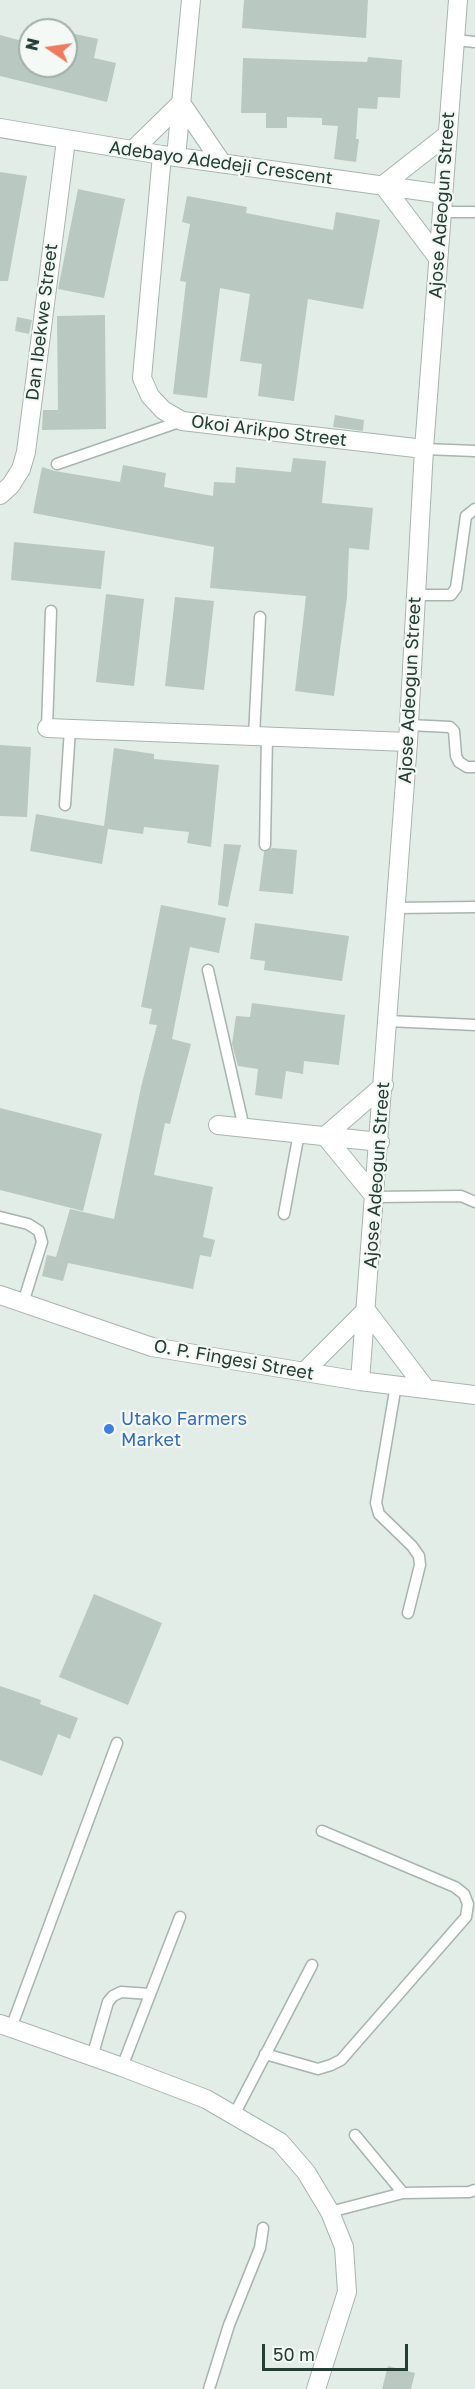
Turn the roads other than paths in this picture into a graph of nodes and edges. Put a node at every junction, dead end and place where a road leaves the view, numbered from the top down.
1 (191, 0) edge
2 (458, 0) edge
3 (455, 40) junction
4 (475, 42) edge
5 (181, 103) junction
6 (0, 128) edge
7 (448, 134) junction
8 (66, 140) junction
9 (133, 150) junction
10 (169, 156) junction
11 (222, 163) junction
12 (383, 185) junction
13 (442, 203) junction
14 (475, 212) edge
15 (438, 258) junction
16 (182, 421) junction
17 (424, 449) junction
18 (475, 451) edge
19 (57, 464) dead end
20 (0, 495) edge
21 (475, 509) edge
22 (416, 595) junction
23 (51, 610) dead end
24 (260, 617) dead end
25 (47, 728) joint
26 (70, 729) junction
27 (409, 734) junction
28 (260, 736) junction
29 (475, 767) edge
30 (65, 805) dead end
31 (265, 844) dead end
32 (475, 907) edge
33 (396, 908) junction
34 (208, 970) dead end
35 (388, 1021) junction
36 (475, 1025) edge
37 (384, 1085) junction
38 (218, 1125) dead end
39 (244, 1128) junction
40 (299, 1133) junction
41 (325, 1136) junction
42 (380, 1142) junction
43 (375, 1197) junction
44 (475, 1202) edge
45 (284, 1214) dead end
46 (0, 1217) edge
47 (0, 1295) edge
48 (23, 1303) junction
49 (366, 1310) junction
50 (304, 1372) junction
51 (360, 1380) junction
52 (396, 1385) junction
53 (426, 1389) junction
54 (475, 1395) edge
55 (408, 1613) dead end
56 (117, 1743) dead end
57 (322, 1831) dead end
58 (180, 1917) dead end
59 (312, 1965) dead end
60 (150, 1995) junction
61 (6, 2026) edge
62 (265, 2054) junction
63 (92, 2058) junction
64 (122, 2067) junction
65 (234, 2115) junction
66 (355, 2135) dead end
67 (475, 2190) edge
68 (404, 2193) junction
69 (330, 2212) junction
70 (263, 2228) dead end
71 (209, 2389) edge
72 (316, 2389) edge

1 - 5 street, Okoi Arikpo Street
2 - 3 street, Ajose Adeogun Street
3 - 4 lane
3 - 7 street, Ajose Adeogun Street
5 - 9 street
5 - 10 street, Okoi Arikpo Street
5 - 11 street
6 - 8 street, Adebayo Adedeji Crescent
7 - 12 street
7 - 13 street, Ajose Adeogun Street
8 - 9 street, Adebayo Adedeji Crescent
8 - 20 street, Dan Ibekwe Street
9 - 10 street, Adebayo Adedeji Crescent
10 - 11 street, Adebayo Adedeji Crescent
10 - 16 street, Okoi Arikpo Street
11 - 12 street, Adebayo Adedeji Crescent
12 - 13 street, Adebayo Adedeji Crescent
12 - 15 street
13 - 14 lane
13 - 15 street, Ajose Adeogun Street
15 - 17 street, Ajose Adeogun Street
16 - 17 street, Okoi Arikpo Street
16 - 19 lane
17 - 18 lane
17 - 22 street, Ajose Adeogun Street
21 - 22 lane
22 - 27 street, Ajose Adeogun Street
23 - 25 lane
24 - 28 lane
25 - 26 street
26 - 28 street
26 - 30 lane
27 - 28 street
27 - 29 lane
27 - 33 street, Ajose Adeogun Street
28 - 31 lane
32 - 33 lane
33 - 35 street, Ajose Adeogun Street
34 - 39 lane
35 - 36 lane
35 - 37 street, Ajose Adeogun Street
37 - 41 street
37 - 42 street, Ajose Adeogun Street
38 - 39 street
39 - 40 street
40 - 41 street
40 - 45 lane
41 - 42 street
41 - 43 street
42 - 43 street, Ajose Adeogun Street
43 - 44 lane
43 - 49 street, Ajose Adeogun Street
46 - 48 lane
47 - 48 street, O. P. Fingesi Street
48 - 50 street, O. P. Fingesi Street
49 - 50 street
49 - 51 street, Ajose Adeogun Street
49 - 53 street
50 - 51 street, O. P. Fingesi Street
51 - 52 street, O. P. Fingesi Street
52 - 53 street, O. P. Fingesi Street
52 - 55 lane
53 - 54 street, O. P. Fingesi Street
56 - 61 lane
57 - 62 lane
58 - 60 lane
59 - 62 lane
60 - 63 lane
60 - 64 lane
61 - 63 street
62 - 65 lane
63 - 64 street
64 - 65 street
65 - 69 street
66 - 68 lane
67 - 68 lane
68 - 69 lane
69 - 72 street
70 - 71 lane

